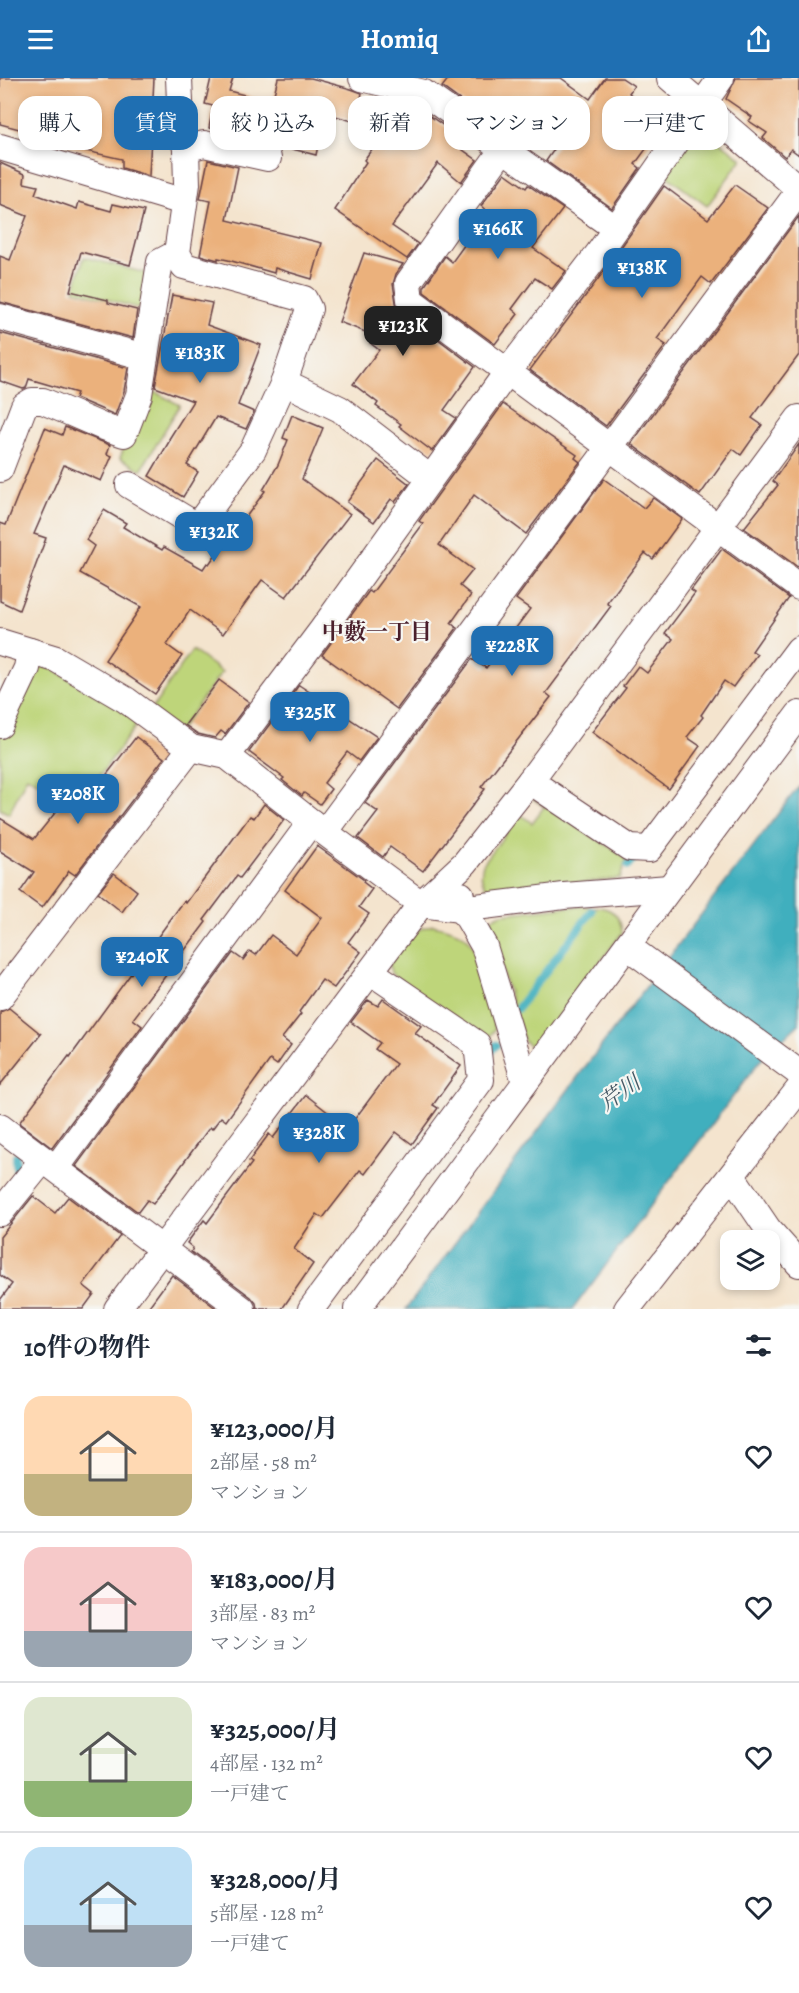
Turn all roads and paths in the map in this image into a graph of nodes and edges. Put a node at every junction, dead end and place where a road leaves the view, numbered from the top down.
1 (179, 78) edge
2 (362, 78) edge
3 (670, 78) edge
4 (720, 78) edge
5 (180, 96) edge
6 (691, 96) edge
7 (708, 96) edge
8 (444, 107) edge
9 (728, 129) edge
10 (198, 146) edge
11 (0, 147) edge
12 (186, 150) edge
13 (502, 150) edge
14 (504, 150) edge
15 (671, 150) edge
16 (268, 158) dead end
17 (799, 190) edge
18 (184, 202) junction
19 (615, 228) junction
20 (177, 253) junction
21 (0, 317) edge
22 (146, 357) junction
23 (508, 372) junction
24 (284, 381) junction
25 (799, 418) edge
26 (609, 448) junction
27 (0, 469) edge
28 (430, 478) junction
29 (129, 485) dead end
30 (718, 529) junction
31 (799, 587) edge
32 (0, 642) edge
33 (799, 649) edge
34 (30, 651) junction
35 (799, 714) edge
36 (0, 724) edge
37 (190, 748) junction
38 (227, 756) junction
39 (530, 781) junction
40 (318, 827) junction
41 (465, 863) junction
42 (669, 888) junction
43 (422, 904) junction
44 (460, 909) junction
45 (634, 951) junction
46 (371, 972) junction
47 (0, 997) edge
48 (798, 1078) edge
49 (525, 1082) junction
50 (0, 1127) edge
51 (49, 1164) junction
52 (732, 1176) junction
53 (0, 1213) edge
54 (162, 1248) junction
55 (799, 1264) edge
56 (117, 1309) edge
57 (242, 1309) edge
58 (311, 1309) edge
59 (357, 1309) edge
60 (627, 1309) edge

1 - 5 street
2 - 8 street
3 - 6 street
4 - 7 street
9 - 17 street
10 - 16 street
11 - 18 street
12 - 18 street
13 - 23 street
14 - 19 street
15 - 19 street
17 - 26 street
18 - 20 street
19 - 23 street
20 - 22 street
20 - 24 street
21 - 22 street
22 - 27 street
23 - 26 street
23 - 28 street
24 - 28 street
24 - 29 street
25 - 30 street
26 - 30 street
26 - 40 street
28 - 38 street
30 - 31 street
30 - 39 street
32 - 34 street
33 - 39 street
34 - 36 street
34 - 37 street
35 - 42 street
37 - 38 street
37 - 47 street
38 - 40 street
39 - 41 street
40 - 43 street
40 - 51 street
41 - 43 street
41 - 44 street
42 - 44 street
42 - 45 street
43 - 44 street
43 - 46 street
44 - 49 street
45 - 48 street
45 - 49 street
46 - 54 street
46 - 58 street
48 - 52 street
49 - 59 street
50 - 51 street
51 - 53 street
51 - 54 street
52 - 55 street
52 - 60 street
54 - 56 street
54 - 57 street

